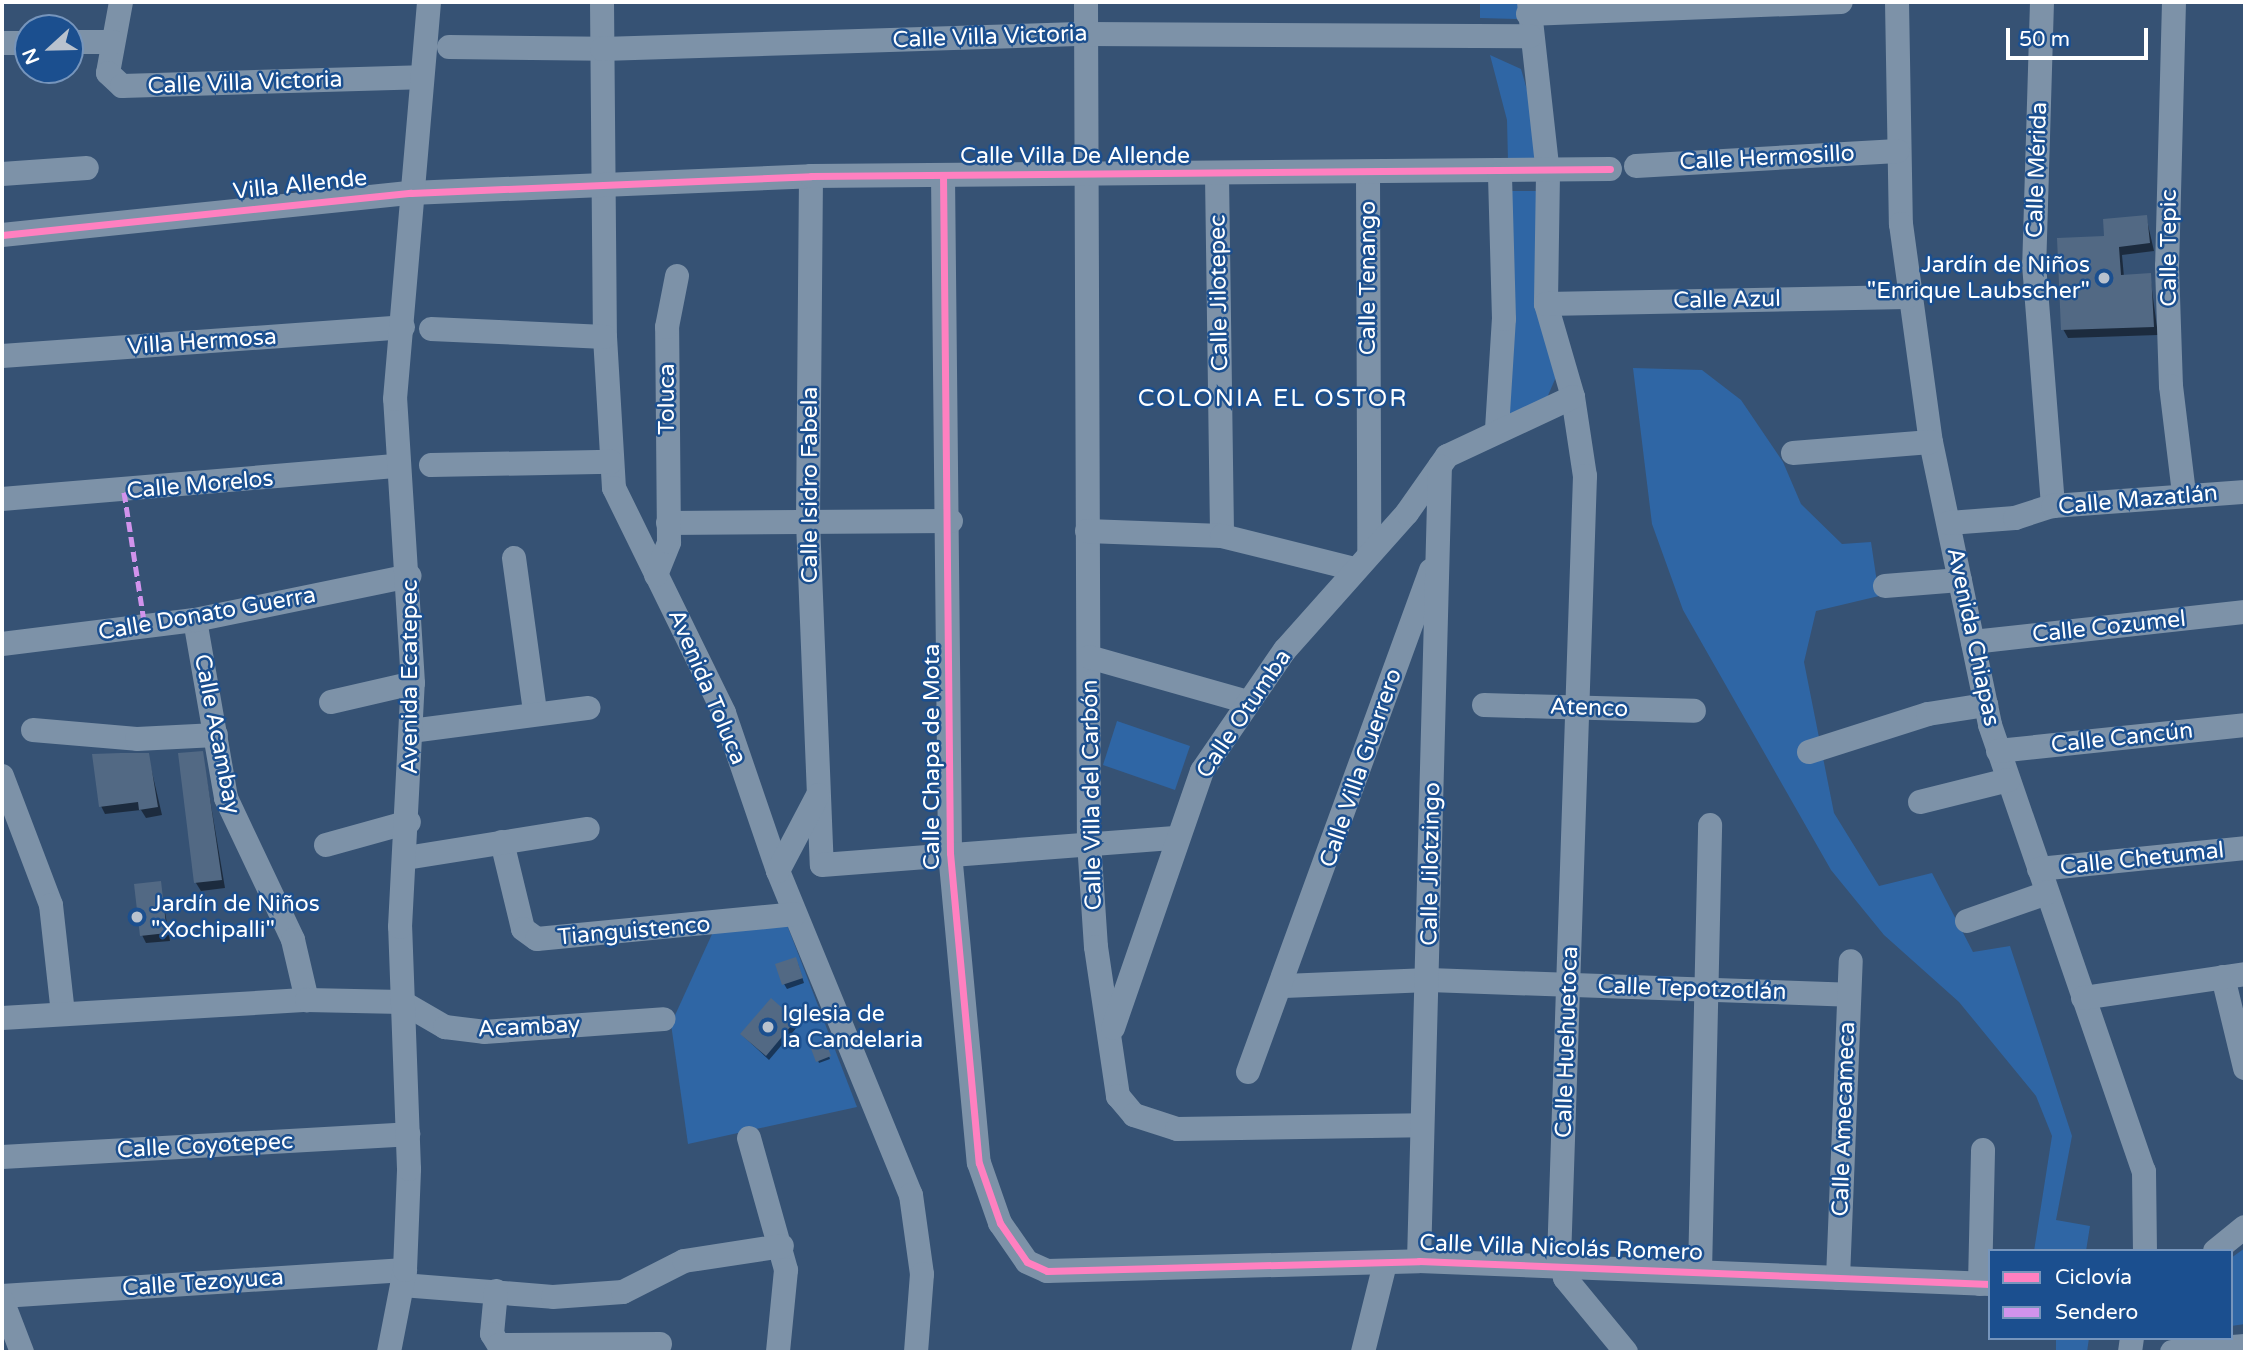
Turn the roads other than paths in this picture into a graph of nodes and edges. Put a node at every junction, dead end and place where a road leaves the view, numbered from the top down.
1 (121, 2) edge
2 (429, 2) edge
3 (602, 2) edge
4 (1086, 2) edge
5 (1841, 2) edge
6 (1897, 2) edge
7 (2042, 2) edge
8 (2174, 2) edge
9 (1615, 6) edge
10 (1529, 17) edge
11 (1086, 34) junction
12 (84, 42) edge
13 (113, 42) junction
14 (449, 47) dead end
15 (602, 49) junction
16 (420, 77) junction
17 (1898, 150) junction
18 (1636, 166) dead end
19 (87, 168) dead end
20 (1610, 169) dead end
21 (2, 174) edge
22 (1368, 174) junction
23 (1500, 174) junction
24 (1548, 174) junction
25 (943, 175) junction
26 (1217, 175) junction
27 (811, 176) junction
28 (1085, 178) junction
29 (603, 187) junction
30 (411, 193) junction
31 (2, 235) edge
32 (677, 276) dead end
33 (1907, 297) junction
34 (1546, 304) junction
35 (403, 327) junction
36 (431, 329) dead end
37 (605, 337) junction
38 (2, 356) edge
39 (1573, 397) junction
40 (1497, 429) junction
41 (1931, 442) junction
42 (1793, 453) dead end
43 (611, 462) junction
44 (398, 466) junction
45 (431, 466) dead end
46 (1440, 466) junction
47 (2245, 492) edge
48 (2184, 495) junction
49 (2, 499) edge
50 (2053, 506) junction
51 (1406, 513) junction
52 (951, 521) junction
53 (808, 522) junction
54 (668, 523) junction
55 (1441, 523) junction
56 (1948, 523) junction
57 (1087, 531) junction
58 (1222, 537) junction
59 (1438, 550) junction
60 (514, 558) dead end
61 (1362, 560) junction
62 (656, 575) junction
63 (410, 576) junction
64 (1961, 580) junction
65 (1885, 586) dead end
66 (2245, 612) edge
67 (195, 620) junction
68 (1973, 642) junction
69 (2, 644) edge
70 (1089, 657) junction
71 (413, 683) junction
72 (331, 702) dead end
73 (1248, 702) junction
74 (1484, 705) dead end
75 (1986, 705) junction
76 (589, 708) dead end
77 (1577, 708) junction
78 (1694, 711) dead end
79 (535, 712) junction
80 (2245, 725) edge
81 (33, 730) dead end
82 (411, 731) junction
83 (216, 735) junction
84 (1998, 751) junction
85 (1809, 752) dead end
86 (2, 776) edge
87 (2008, 780) junction
88 (819, 794) junction
89 (1920, 802) dead end
90 (409, 822) junction
91 (1710, 825) dead end
92 (588, 829) dead end
93 (1175, 838) junction
94 (502, 842) junction
95 (1089, 842) junction
96 (326, 845) dead end
97 (2245, 848) edge
98 (950, 853) junction
99 (406, 858) junction
100 (2039, 869) junction
101 (778, 871) junction
102 (2048, 893) junction
103 (796, 914) junction
104 (1967, 921) dead end
105 (1851, 961) dead end
106 (2234, 975) edge
107 (1429, 980) junction
108 (1569, 984) junction
109 (1284, 986) junction
110 (1706, 989) junction
111 (1849, 995) junction
112 (2083, 998) junction
113 (306, 1000) junction
114 (402, 1002) junction
115 (64, 1013) junction
116 (2, 1018) edge
117 (664, 1019) dead end
118 (1113, 1028) junction
119 (2245, 1068) edge
120 (1248, 1072) dead end
121 (1421, 1125) junction
122 (408, 1134) junction
123 (749, 1138) dead end
124 (1983, 1150) dead end
125 (2, 1157) edge
126 (2245, 1227) edge
127 (782, 1246) junction
128 (2145, 1249) edge
129 (2218, 1249) edge
130 (1419, 1261) junction
131 (1385, 1264) junction
132 (1560, 1265) junction
133 (1047, 1271) joint
134 (1700, 1272) junction
135 (404, 1278) junction
136 (1838, 1278) junction
137 (1985, 1284) edge
138 (496, 1291) junction
139 (2, 1298) edge
140 (660, 1344) dead end
141 (2240, 1348) edge
142 (22, 1352) edge
143 (389, 1352) edge
144 (778, 1352) edge
145 (916, 1352) edge
146 (1363, 1352) edge
147 (1626, 1352) edge
148 (2172, 1352) edge

1 - 13 street, Calle Villa Victoria
2 - 16 street, Avenida Ecatepec
3 - 15 street, Avenida Toluca
4 - 11 street, Calle Villa del Carbón
5 - 9 street, Calle Villa Victoria
6 - 17 street, Avenida Chiapas
7 - 50 street, Calle Mérida
8 - 48 street, Calle Tepic
9 - 10 street, Calle Villa Victoria
10 - 11 street, Calle Villa Victoria
10 - 24 street
11 - 15 street, Calle Villa Victoria
11 - 28 street, Calle Villa del Carbón
12 - 13 street
13 - 16 street, Calle Villa Victoria
14 - 15 street, Calle Villa Victoria
15 - 29 street, Avenida Toluca
16 - 30 street, Avenida Ecatepec
17 - 18 street, Calle Hermosillo
17 - 33 street, Avenida Chiapas
19 - 21 street
20 - 24 street
22 - 23 street, Calle Villa De Allende
22 - 26 street, Calle Villa De Allende
22 - 61 street, Calle Tenango
23 - 24 street, Calle Villa De Allende
23 - 40 street
24 - 34 street
25 - 27 street, Calle Villa De Allende
25 - 28 street, Calle Villa De Allende
25 - 52 street, Calle Chapa de Mota
26 - 28 street, Calle Villa De Allende
26 - 58 street, Calle Jilotepec
27 - 29 street, Calle Villa De Allende
27 - 53 street, Calle Isidro Fabela
28 - 57 street, Calle Villa del Carbón
29 - 30 street, Villa Allende
29 - 37 street, Avenida Toluca
30 - 31 street, Villa Allende
30 - 35 street, Avenida Ecatepec
32 - 54 street, Toluca
33 - 34 street, Calle Azul
33 - 41 street, Avenida Chiapas
34 - 39 street
35 - 38 street, Villa Hermosa
35 - 44 street, Avenida Ecatepec
36 - 37 street
37 - 43 street, Avenida Toluca
39 - 40 street, Calle Otumba
39 - 77 street, Calle Huehuetoca
40 - 46 street, Calle Otumba
41 - 42 street
41 - 56 street, Avenida Chiapas
43 - 45 street
43 - 62 street, Avenida Toluca
44 - 49 street, Calle Morelos
44 - 63 street, Avenida Ecatepec
46 - 51 street, Calle Otumba
46 - 55 street, Calle Jilotzingo
47 - 48 street, Calle Mazatlán
48 - 50 street, Calle Mazatlán
50 - 56 street, Calle Mazatlán
51 - 55 street
51 - 61 street, Calle Otumba
52 - 53 street
52 - 98 street, Calle Chapa de Mota
53 - 54 street
53 - 88 street, Calle Isidro Fabela
54 - 62 street, Toluca
55 - 59 street, Calle Jilotzingo
56 - 64 street, Avenida Chiapas
57 - 58 street
57 - 70 street, Calle Villa del Carbón
58 - 61 street
59 - 107 street, Calle Jilotzingo
59 - 109 street, Calle Villa Guerrero
60 - 79 street
61 - 73 street, Calle Otumba
62 - 101 street, Avenida Toluca
63 - 67 street, Calle Donato Guerra
63 - 71 street, Avenida Ecatepec
64 - 65 street
64 - 68 street, Avenida Chiapas
66 - 68 street, Calle Cozumel
67 - 69 street, Calle Donato Guerra
67 - 83 street, Calle Acambay
68 - 75 street, Avenida Chiapas
70 - 73 street
70 - 95 street, Calle Villa del Carbón
71 - 72 street
71 - 82 street, Avenida Ecatepec
73 - 93 street, Calle Otumba
74 - 77 street, Atenco
75 - 84 street, Avenida Chiapas
75 - 85 street
76 - 79 street
77 - 78 street, Atenco
77 - 108 street, Calle Huehuetoca
79 - 82 street
80 - 84 street, Calle Cancún
81 - 83 street
82 - 90 street, Avenida Ecatepec
83 - 113 street, Calle Acambay
84 - 87 street, Avenida Chiapas
86 - 115 street
87 - 89 street
87 - 100 street, Avenida Chiapas
88 - 98 street, Calle Isidro Fabela
88 - 101 street
90 - 96 street
90 - 99 street, Avenida Ecatepec
91 - 110 street
92 - 94 street
93 - 95 street
93 - 118 street, Calle Otumba
94 - 99 street
94 - 103 street, Tianguistenco
95 - 98 street
95 - 118 street, Calle Villa del Carbón
97 - 100 street, Calle Chetumal
98 - 133 street, Calle Chapa de Mota
99 - 114 street, Avenida Ecatepec
100 - 102 street, Avenida Chiapas
101 - 103 street, Avenida Toluca
102 - 104 street, Calle Chetumal
102 - 112 street, Avenida Chiapas
103 - 145 street, Avenida Toluca
105 - 111 street, Calle Amecameca
106 - 112 street
106 - 119 street
107 - 108 street, Calle Tepotzotlán
107 - 109 street, Calle Tepotzotlán
107 - 121 street, Calle Jilotzingo
108 - 110 street, Calle Tepotzotlán
108 - 132 street, Calle Huehuetoca
109 - 120 street, Calle Villa Guerrero
110 - 111 street, Calle Tepotzotlán
110 - 134 street
111 - 136 street, Calle Amecameca
112 - 128 street, Avenida Chiapas
113 - 114 street
113 - 115 street
114 - 117 street, Acambay
114 - 122 street, Avenida Ecatepec
115 - 116 street
118 - 121 street, Calle Villa del Carbón
121 - 130 street, Calle Jilotzingo
122 - 125 street, Calle Coyotepec
122 - 135 street, Avenida Ecatepec
123 - 127 street
124 - 137 street
126 - 129 street
127 - 138 street, Calle Tezoyuca
127 - 144 street
130 - 131 street, Calle Villa Nicolás Romero
130 - 132 street, Calle Villa Nicolás Romero
131 - 133 street, Calle Villa Nicolás Romero
131 - 146 street
132 - 134 street, Calle Villa Nicolás Romero
132 - 147 street
134 - 136 street, Calle Villa Nicolás Romero
135 - 138 street, Calle Tezoyuca
135 - 139 street, Calle Tezoyuca
135 - 143 street, Avenida Ecatepec
136 - 137 street, Calle Villa Nicolás Romero
138 - 140 street
139 - 142 street
141 - 148 street

